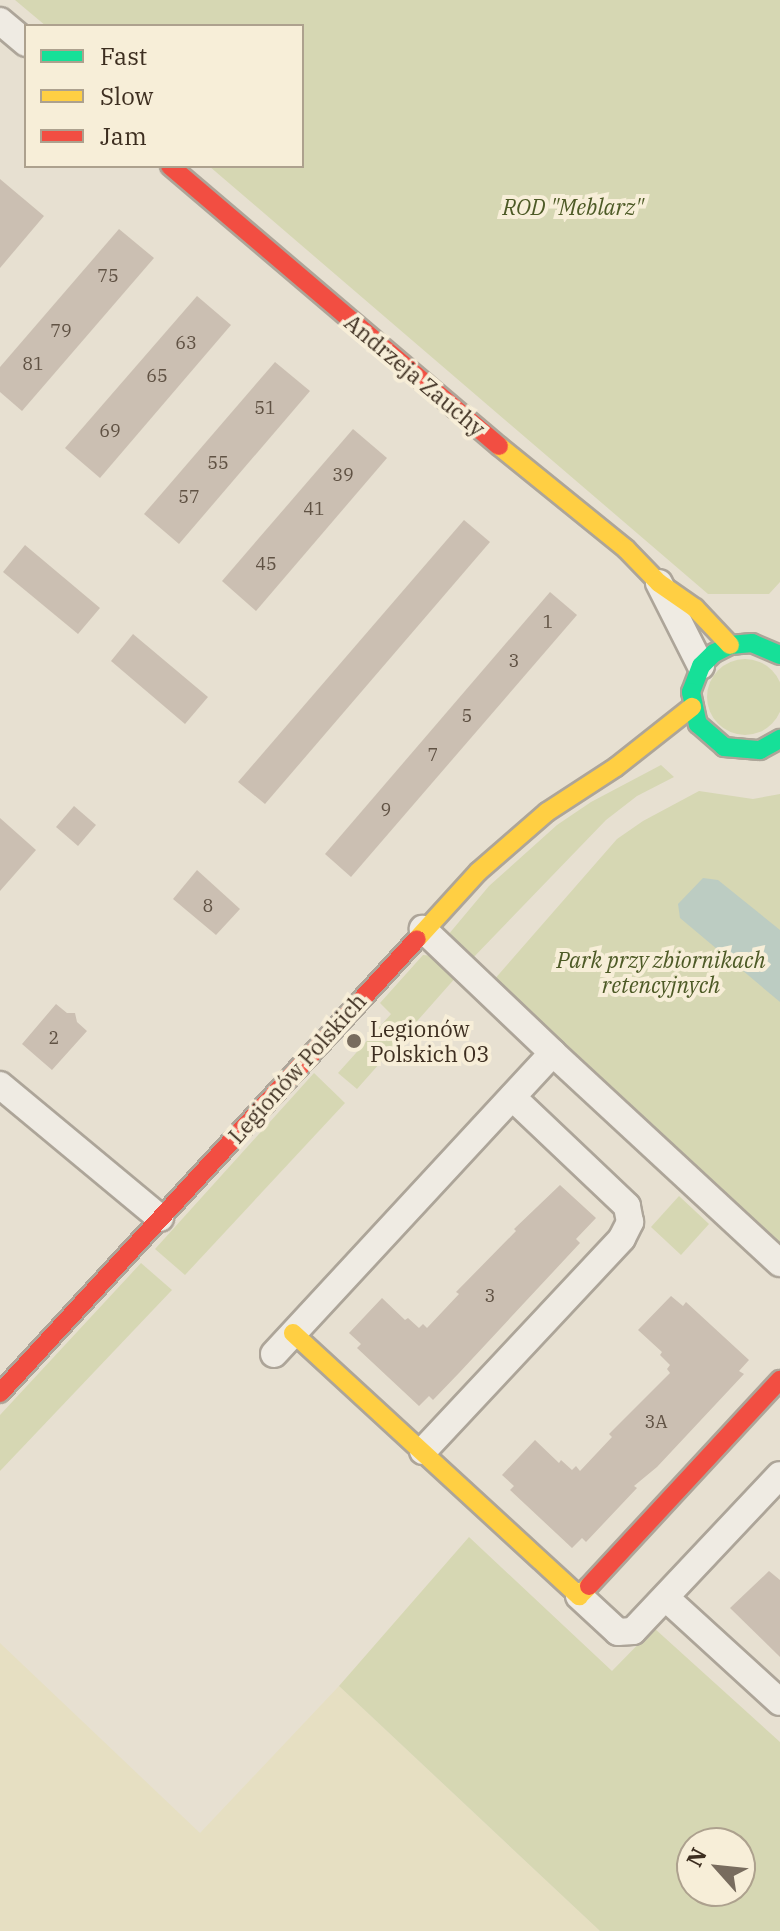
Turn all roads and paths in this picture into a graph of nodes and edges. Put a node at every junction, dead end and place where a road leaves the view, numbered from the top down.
1 (0, 21) edge
2 (24, 41) edge
3 (172, 168) edge
4 (659, 583) junction
5 (780, 631) edge
6 (730, 645) junction
7 (772, 650) edge
8 (701, 666) junction
9 (692, 707) junction
10 (709, 737) junction
11 (779, 741) edge
12 (689, 744) dead end
13 (664, 754) dead end
14 (616, 767) junction
15 (423, 929) junction
16 (553, 1053) junction
17 (0, 1085) edge
18 (512, 1097) junction
19 (160, 1218) junction
20 (780, 1263) edge
21 (293, 1333) junction
22 (274, 1354) dead end
23 (780, 1380) edge
24 (0, 1393) edge
25 (423, 1451) junction
26 (780, 1475) edge
27 (579, 1596) junction
28 (666, 1598) junction
29 (780, 1702) edge

1 - 2 street
3 - 4 street, Andrzeja Zauchy
4 - 6 street, Andrzeja Zauchy
4 - 8 street, Andrzeja Zauchy
5 - 7 street
6 - 7 street
6 - 8 street
8 - 9 street
9 - 10 street
9 - 14 street, Legionów Polskich
10 - 11 street
10 - 12 street
13 - 14 street, Legionów Polskich
14 - 15 street, Legionów Polskich
15 - 16 street
15 - 19 street, Legionów Polskich
16 - 18 street
16 - 20 street
17 - 19 street
18 - 21 street
18 - 25 street
19 - 24 street, Legionów Polskich
21 - 22 street
21 - 25 street
23 - 27 street
25 - 27 street
26 - 28 street
27 - 28 street
28 - 29 street

